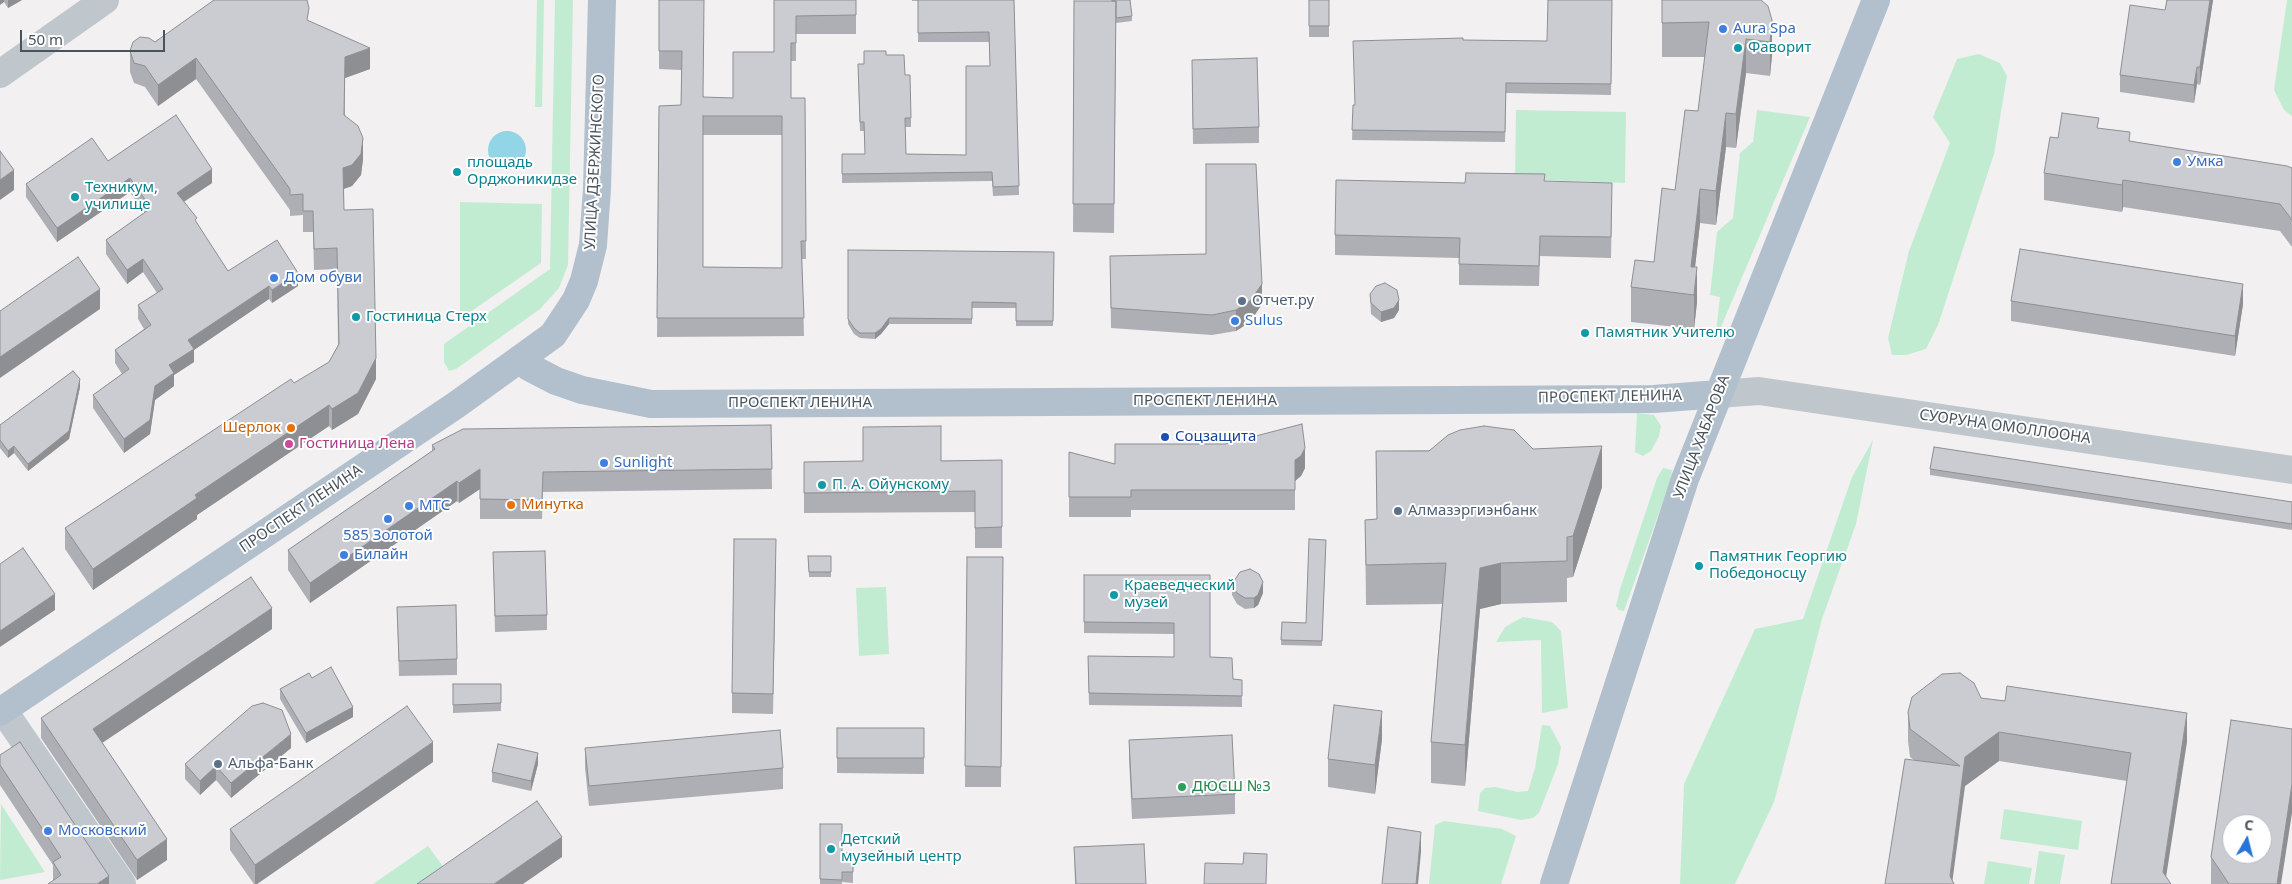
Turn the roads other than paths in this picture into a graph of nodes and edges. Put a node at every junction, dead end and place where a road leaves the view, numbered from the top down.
1 (105, 0) edge
2 (602, 0) edge
3 (1876, 0) edge
4 (0, 74) edge
5 (521, 359) junction
6 (1718, 394) junction
7 (2292, 470) edge
8 (1, 711) edge
9 (122, 884) edge
10 (1554, 884) edge

1 - 4 street
2 - 5 main road, УЛИЦА ДЗЕРЖИНСКОГО
3 - 6 main road, УЛИЦА ХАБАРОВА
5 - 6 main road, ПРОСПЕКТ ЛЕНИНА
5 - 8 main road, ПРОСПЕКТ ЛЕНИНА
6 - 7 street, СУОРУНА ОМОЛЛООНА
6 - 10 main road, УЛИЦА ХАБАРОВА
8 - 9 street

